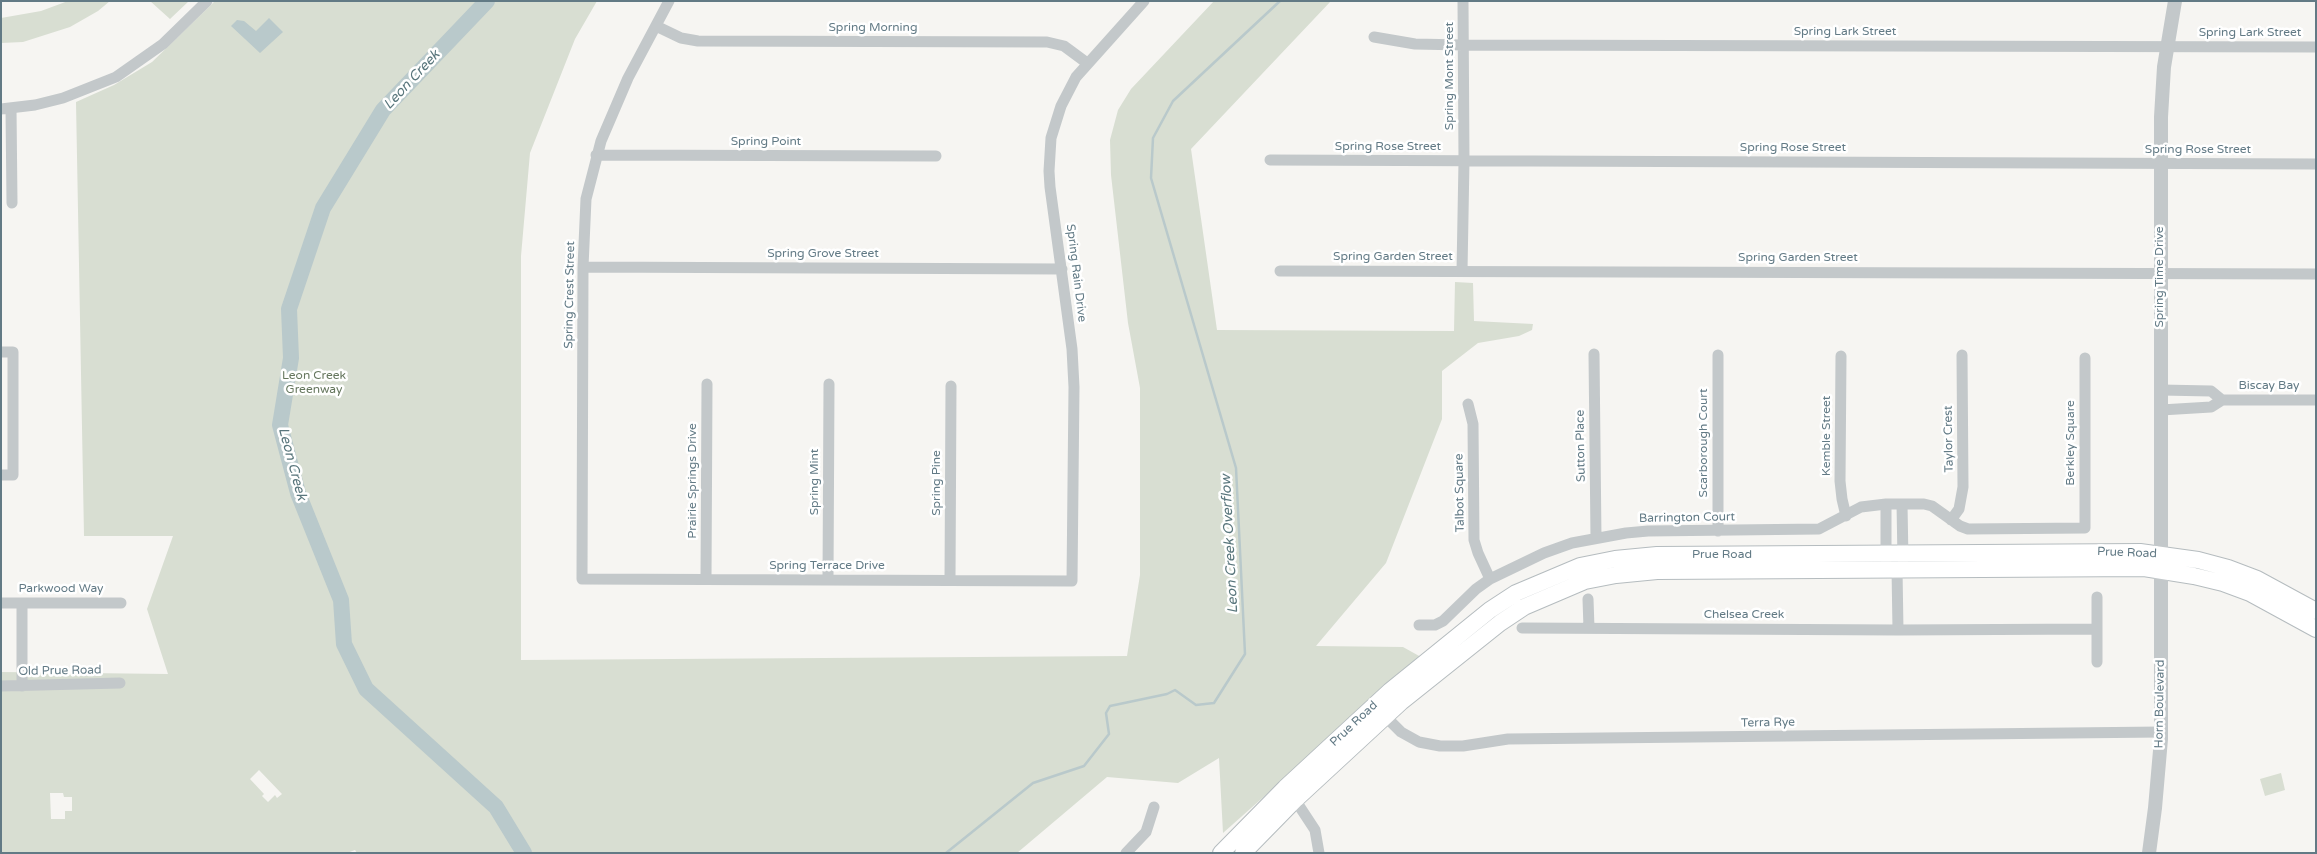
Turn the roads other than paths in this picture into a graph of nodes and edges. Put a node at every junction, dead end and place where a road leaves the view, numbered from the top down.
1 (207, 1) edge
2 (669, 1) edge
3 (1144, 1) edge
4 (1463, 1) edge
5 (2175, 1) edge
6 (656, 26) junction
7 (1374, 36) dead end
8 (1463, 45) junction
9 (2167, 46) junction
10 (2316, 47) edge
11 (1087, 63) junction
12 (6, 108) edge
13 (596, 155) junction
14 (936, 156) dead end
15 (1270, 160) dead end
16 (1464, 161) junction
17 (2160, 164) junction
18 (2316, 164) edge
19 (12, 202) dead end
20 (583, 268) junction
21 (1062, 269) junction
22 (1280, 271) dead end
23 (1462, 271) junction
24 (2160, 273) junction
25 (2316, 274) edge
26 (7, 352) edge
27 (1594, 354) dead end
28 (1718, 354) dead end
29 (1962, 355) dead end
30 (1841, 356) dead end
31 (2085, 358) dead end
32 (707, 384) dead end
33 (829, 384) dead end
34 (951, 386) dead end
35 (2161, 390) junction
36 (2196, 390) junction
37 (2222, 400) junction
38 (2316, 400) edge
39 (1468, 404) dead end
40 (2196, 409) junction
41 (2161, 410) junction
42 (1, 475) edge
43 (1886, 504) junction
44 (1902, 504) junction
45 (1846, 516) junction
46 (1952, 520) junction
47 (2085, 528) joint
48 (1886, 530) junction
49 (1902, 530) junction
50 (1718, 531) junction
51 (1596, 538) junction
52 (2160, 562) junction
53 (1895, 563) junction
54 (1641, 564) junction
55 (582, 579) joint
56 (706, 579) junction
57 (1490, 579) junction
58 (828, 580) junction
59 (950, 580) junction
60 (1072, 580) joint
61 (2097, 597) dead end
62 (1588, 598) dead end
63 (1, 603) edge
64 (121, 603) dead end
65 (22, 604) junction
66 (2316, 611) edge
67 (1419, 625) dead end
68 (1522, 628) dead end
69 (1589, 628) junction
70 (2097, 629) junction
71 (2316, 629) edge
72 (1898, 630) junction
73 (2097, 662) dead end
74 (120, 683) dead end
75 (1, 686) edge
76 (22, 686) junction
77 (1385, 716) junction
78 (2161, 732) junction
79 (1290, 793) junction
80 (1154, 807) dead end
81 (1126, 853) edge
82 (1221, 853) edge
83 (1243, 853) edge
84 (1319, 853) edge
85 (2149, 853) edge

1 - 12 street
2 - 6 street, Spring Crest Street
3 - 11 street, Spring Rain Drive
4 - 8 street, Spring Mont Street
5 - 9 street, Spring Time Drive
6 - 11 street, Spring Morning
6 - 13 street, Spring Crest Street
7 - 8 street, Spring Lark Street
8 - 9 street, Spring Lark Street
8 - 16 street, Spring Mont Street
9 - 10 street, Spring Lark Street
9 - 17 street, Spring Time Drive
11 - 21 street, Spring Rain Drive
12 - 19 street
13 - 14 street, Spring Point
13 - 20 street, Spring Crest Street
15 - 16 street, Spring Rose Street
16 - 17 street, Spring Rose Street
16 - 23 street, Spring Mont Street
17 - 18 street, Spring Rose Street
17 - 24 street, Spring Time Drive
20 - 21 street, Spring Grove Street
20 - 55 street, Spring Crest Street
21 - 60 street, Spring Rain Drive
22 - 23 street, Spring Garden Street
23 - 24 street, Spring Garden Street
24 - 25 street, Spring Garden Street
24 - 35 street, Spring Time Drive
26 - 42 street
27 - 51 street, Sutton Place
28 - 50 street, Scarborough Court
29 - 46 street, Taylor Crest
30 - 45 street, Kemble Street
31 - 47 street, Berkley Square
32 - 56 street, Prairie Springs Drive
33 - 58 street, Spring Mint
34 - 59 street, Spring Pine
35 - 36 street, Biscay Bay
35 - 41 street, Spring Time Drive
36 - 37 street, Biscay Bay
36 - 40 street
37 - 38 street, Biscay Bay
37 - 40 street, Biscay Bay
39 - 57 street, Talbot Square
40 - 41 street, Biscay Bay
41 - 52 street, Spring Time Drive
43 - 44 street, Barrington Court
43 - 45 street, Barrington Court
43 - 48 street
44 - 46 street, Barrington Court
44 - 49 street
45 - 50 street, Barrington Court
46 - 47 street, Barrington Court
48 - 49 street
48 - 53 street
49 - 53 street
50 - 51 street, Barrington Court
51 - 57 street, Barrington Court
52 - 53 main road, Prue Road
52 - 66 main road, Prue Road
52 - 71 main road, Prue Road
52 - 78 street, Horn Boulevard
53 - 54 main road, Prue Road
53 - 72 street
54 - 77 main road, Prue Road
54 - 79 main road, Prue Road
55 - 56 street, Spring Terrace Drive
56 - 58 street, Spring Terrace Drive
57 - 67 street, Barrington Court
58 - 59 street, Spring Terrace Drive
59 - 60 street, Spring Terrace Drive
61 - 70 street
62 - 69 street
63 - 65 street, Parkwood Way
64 - 65 street, Parkwood Way
65 - 76 street
68 - 69 street, Chelsea Creek
69 - 72 street, Chelsea Creek
70 - 72 street, Chelsea Creek
70 - 73 street
74 - 76 street, Old Prue Road
75 - 76 street, Old Prue Road
77 - 78 street, Terra Rye
77 - 79 main road, Prue Road
78 - 85 street, Horn Boulevard
79 - 82 main road, Prue Road
79 - 83 main road, Prue Road
79 - 84 street
80 - 81 street

